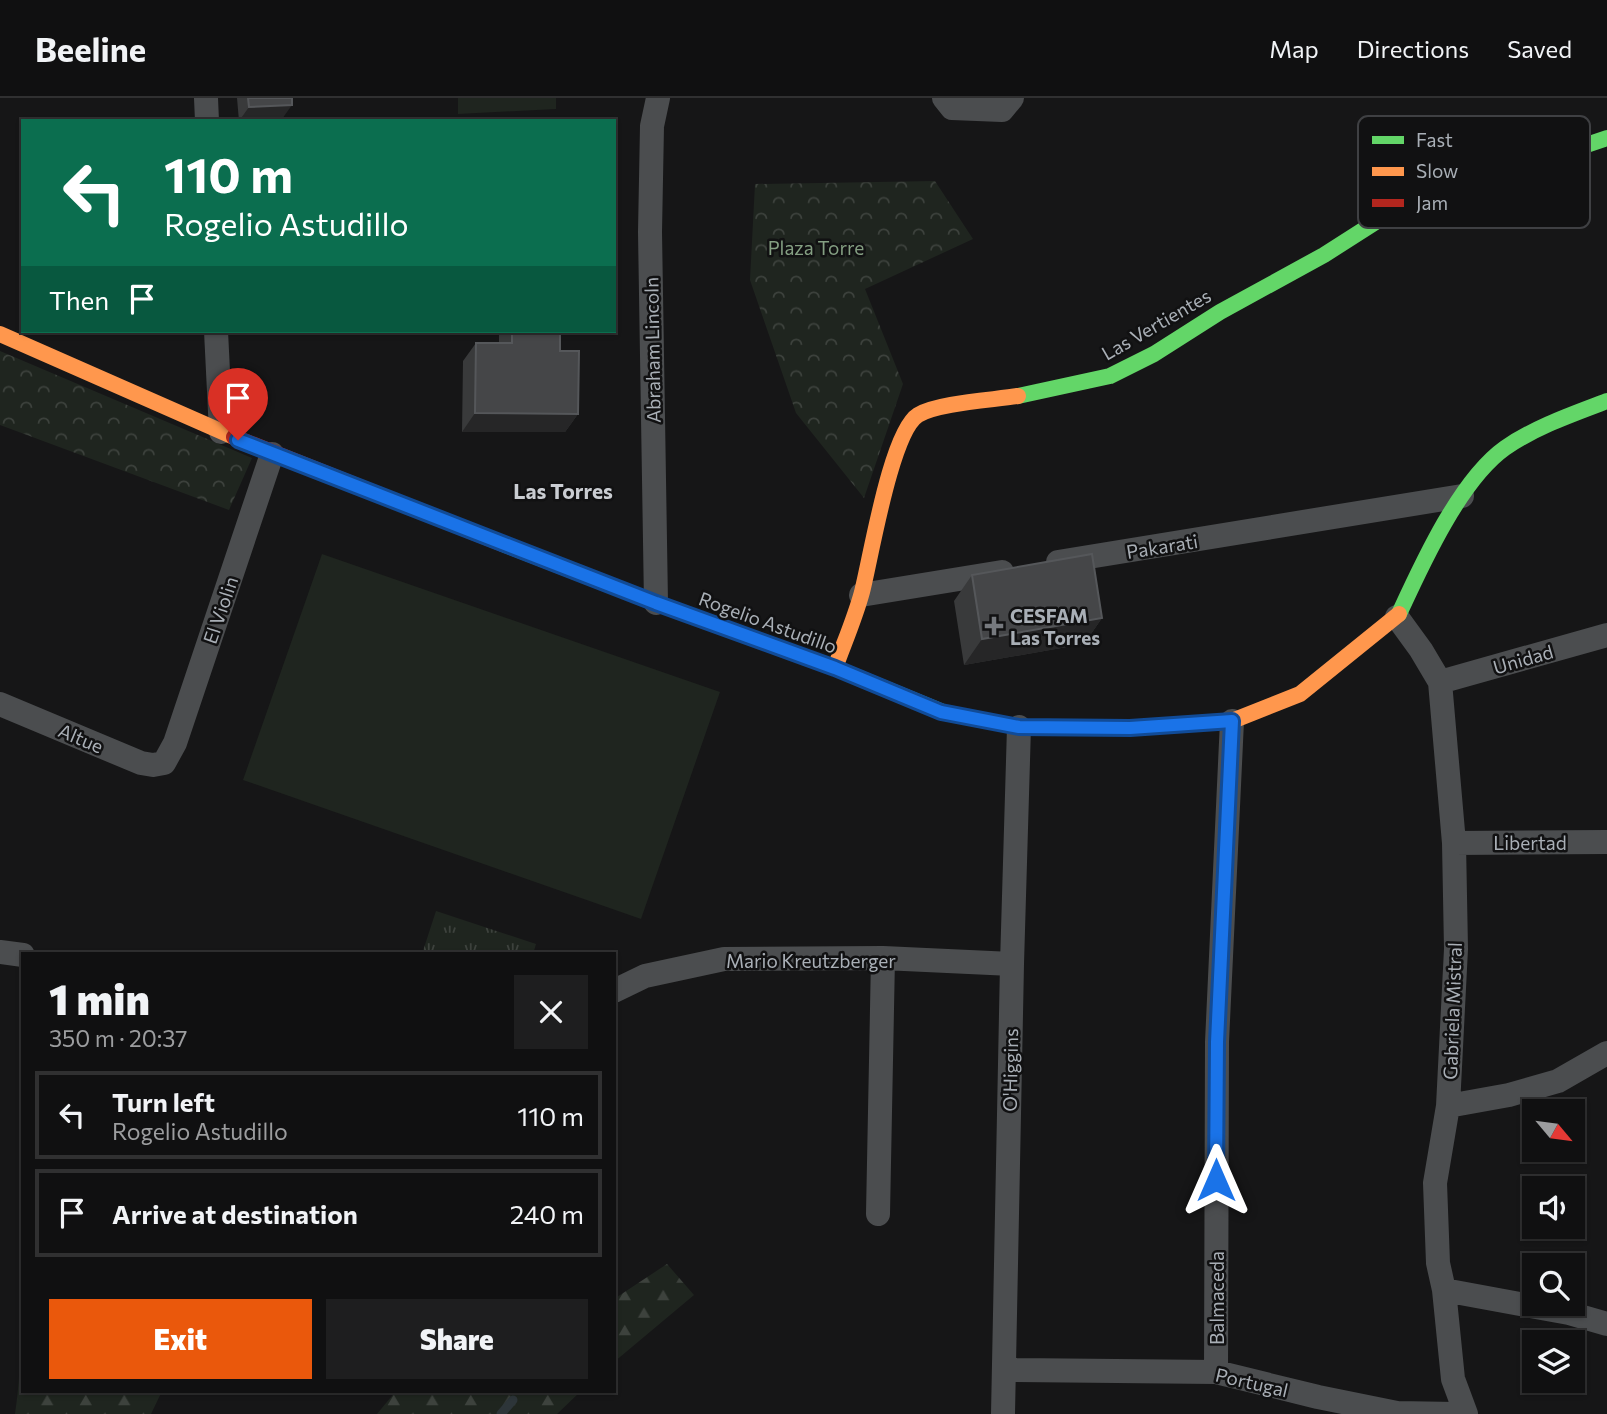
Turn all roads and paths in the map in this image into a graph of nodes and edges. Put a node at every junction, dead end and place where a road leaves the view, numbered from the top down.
1 (206, 98) edge
2 (645, 98) edge
3 (658, 98) edge
4 (944, 98) edge
5 (1012, 98) edge
6 (207, 119) edge
7 (652, 125) junction
8 (1607, 138) edge
9 (1590, 144) edge
10 (1366, 228) edge
11 (216, 333) edge
12 (0, 334) edge
13 (1607, 401) edge
14 (220, 432) junction
15 (272, 454) junction
16 (1462, 496) junction
17 (861, 595) junction
18 (656, 603) junction
19 (1397, 617) junction
20 (1607, 635) edge
21 (835, 668) junction
22 (1440, 682) junction
23 (0, 704) edge
24 (1232, 721) junction
25 (1019, 727) junction
26 (164, 763) joint
27 (1607, 842) edge
28 (1454, 843) junction
29 (0, 952) edge
30 (21, 955) edge
31 (883, 958) junction
32 (1012, 964) junction
33 (616, 990) edge
34 (1607, 1053) edge
35 (1448, 1106) junction
36 (878, 1214) dead end
37 (1444, 1290) junction
38 (1607, 1324) edge
39 (1005, 1370) junction
40 (1216, 1372) junction
41 (1003, 1414) edge
42 (1456, 1414) edge
43 (1466, 1414) edge

1 - 6 street
2 - 7 street
3 - 7 street, Abraham Lincoln
4 - 5 street
7 - 18 street, Abraham Lincoln
8 - 9 street, Las Vertientes
10 - 17 street, Las Vertientes
11 - 14 street
12 - 14 street, Rogelio Astudillo
13 - 16 street, Rogelio Astudillo
14 - 15 street, Rogelio Astudillo
15 - 18 street, Rogelio Astudillo
15 - 26 street, El Violin
16 - 17 street, Pakarati
16 - 19 street, Rogelio Astudillo
17 - 21 street, Las Vertientes
18 - 21 street, Rogelio Astudillo
19 - 22 street, Gabriela Mistral
19 - 24 street, Rogelio Astudillo
20 - 22 street, Unidad
21 - 25 street, Rogelio Astudillo
22 - 28 street, Gabriela Mistral
23 - 26 street, Altue
24 - 25 street, Rogelio Astudillo
24 - 40 street, Balmaceda
25 - 32 street, O'Higgins
27 - 28 street, Libertad
28 - 35 street, Gabriela Mistral
29 - 30 street
31 - 32 street, Mario Kreutzberger
31 - 33 street, Mario Kreutzberger
31 - 36 street
32 - 39 street, O'Higgins
34 - 35 street
35 - 37 street, Gabriela Mistral
37 - 38 street
37 - 43 street, Gabriela Mistral
39 - 40 street, Portugal
39 - 41 street, O'Higgins
40 - 42 street, Portugal

